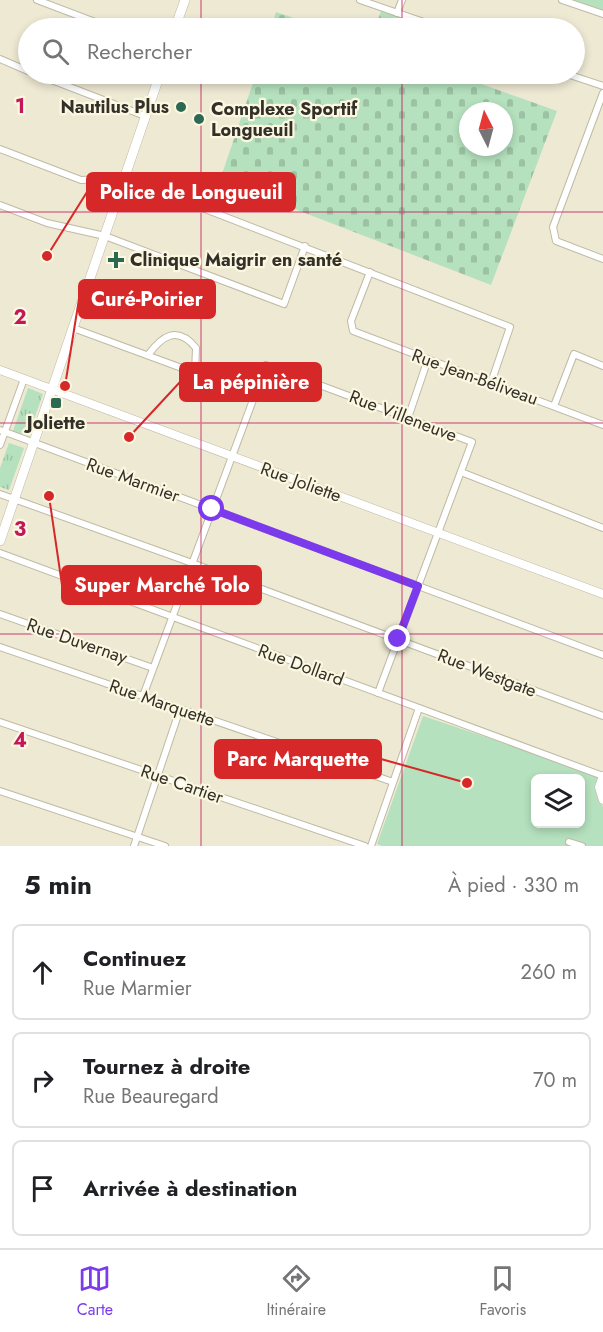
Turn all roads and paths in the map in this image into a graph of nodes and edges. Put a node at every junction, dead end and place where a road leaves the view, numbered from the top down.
1 (37, 0) edge
2 (185, 0) edge
3 (360, 0) edge
4 (402, 0) edge
5 (562, 0) edge
6 (397, 13) junction
7 (603, 14) edge
8 (85, 18) edge
9 (179, 18) edge
10 (412, 18) edge
11 (0, 59) edge
12 (18, 66) edge
13 (585, 80) edge
14 (62, 84) edge
15 (157, 84) edge
16 (603, 86) edge
17 (603, 93) edge
18 (146, 116) junction
19 (0, 149) edge
20 (124, 177) junction
21 (0, 205) edge
22 (105, 236) junction
23 (305, 246) junction
24 (603, 259) edge
25 (370, 272) junction
26 (73, 328) junction
27 (148, 356) junction
28 (429, 359) junction
29 (603, 366) edge
30 (0, 370) edge
31 (195, 373) junction
32 (24, 379) junction
33 (490, 383) junction
34 (52, 390) junction
35 (255, 395) junction
36 (554, 406) junction
37 (408, 418) junction
38 (603, 425) edge
39 (2, 430) edge
40 (33, 444) junction
41 (0, 445) edge
42 (232, 457) junction
43 (461, 472) junction
44 (0, 494) edge
45 (14, 499) junction
46 (212, 509) junction
47 (603, 528) edge
48 (438, 533) junction
49 (0, 541) edge
50 (0, 553) edge
51 (192, 563) junction
52 (418, 586) junction
53 (603, 594) edge
54 (0, 614) edge
55 (172, 617) junction
56 (398, 639) junction
57 (0, 647) edge
58 (603, 655) edge
59 (153, 668) junction
60 (378, 693) junction
61 (143, 696) junction
62 (419, 708) junction
63 (180, 709) junction
64 (603, 716) edge
65 (0, 722) edge
66 (158, 776) junction
67 (603, 776) edge
68 (393, 782) junction
69 (0, 791) edge
70 (603, 800) edge
71 (137, 837) junction
72 (569, 842) dead end
73 (134, 846) edge
74 (165, 846) edge
75 (365, 846) edge
76 (371, 846) edge
77 (582, 846) edge

1 - 8 street
2 - 9 main road
3 - 6 street
4 - 6 street
5 - 7 street
6 - 10 street
11 - 12 street
13 - 16 street
14 - 18 street
15 - 18 main road
17 - 24 street
18 - 20 main road
19 - 20 street
20 - 22 main road
20 - 23 street
21 - 22 street
22 - 23 street
22 - 26 main road
23 - 25 street
25 - 28 street, Rue Jean-Béliveau
25 - 33 street
26 - 27 street
26 - 34 main road
27 - 31 street
27 - 31 street
28 - 33 street, Rue Jean-Béliveau
28 - 37 street
29 - 36 street
30 - 32 street, Rue Joliette
31 - 35 street
32 - 34 street, Rue Joliette
32 - 39 street
33 - 36 street, Rue Jean-Béliveau
34 - 40 main road
34 - 42 street, Rue Joliette
35 - 37 street, Rue Villeneuve
35 - 42 street
36 - 38 street, Rue Jean-Béliveau
37 - 43 street, Rue Villeneuve
39 - 40 street, Rue Marmier
39 - 41 street
40 - 45 main road
40 - 46 street, Rue Marmier
42 - 46 street
42 - 48 street, Rue Joliette
43 - 47 street
43 - 48 street
44 - 45 street, Rue Westgate
45 - 49 main road
45 - 51 street, Rue Westgate
46 - 51 street
46 - 52 street, Rue Marmier
48 - 52 street
48 - 53 street, Rue Joliette
50 - 55 street, Rue Dollard
51 - 55 street
51 - 56 street, Rue Westgate
52 - 56 street
52 - 58 street, Rue Marmier
54 - 59 street, Rue Duvernay
55 - 59 street
55 - 60 street, Rue Dollard
56 - 60 street
56 - 64 street, Rue Westgate
57 - 61 street, Rue Marquette
59 - 61 street
60 - 62 street, Rue Dollard
61 - 63 street, Rue Marquette
62 - 67 street, Rue Dollard
62 - 68 street
63 - 66 street
63 - 68 street, Rue Marquette
65 - 66 street, Rue Cartier
66 - 71 street
66 - 75 street, Rue Cartier
67 - 70 street
68 - 76 street
69 - 71 street
71 - 73 street
71 - 74 street
72 - 77 street

